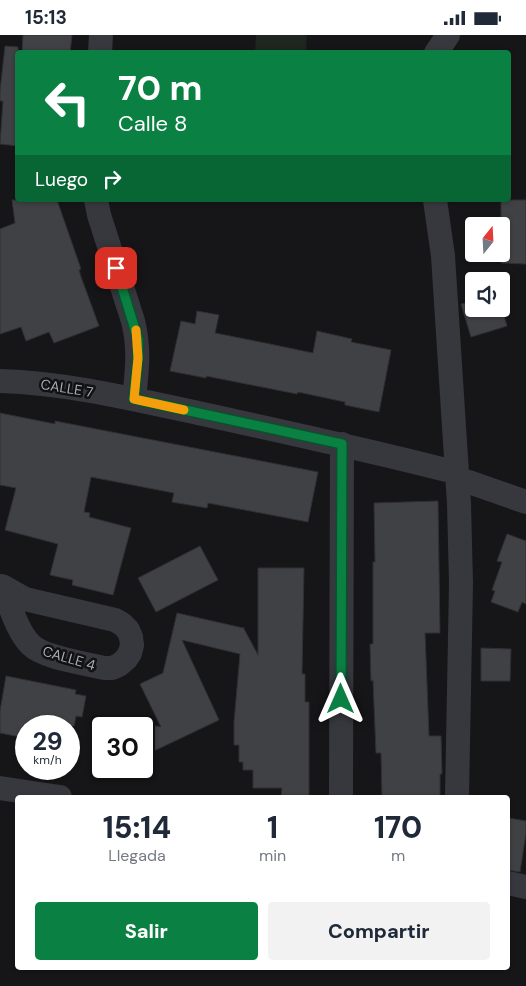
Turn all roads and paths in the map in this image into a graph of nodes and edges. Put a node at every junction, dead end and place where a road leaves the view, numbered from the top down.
1 (101, 35) edge
2 (448, 35) edge
3 (100, 50) edge
4 (438, 50) edge
5 (97, 202) edge
6 (435, 202) edge
7 (0, 381) edge
8 (134, 399) junction
9 (342, 444) junction
10 (446, 470) dead end
11 (469, 481) dead end
12 (526, 501) edge
13 (1, 584) edge
14 (0, 788) edge
15 (47, 795) edge
16 (341, 795) edge
17 (457, 795) edge
18 (510, 883) edge
19 (526, 887) edge

1 - 3 street
2 - 4 street
5 - 8 street
6 - 17 street
7 - 8 street, CALLE 7
8 - 9 street, CALLE 7
9 - 10 street, CALLE 7
9 - 16 street
11 - 12 street
13 - 13 street, CALLE 4
14 - 15 street
18 - 19 street

